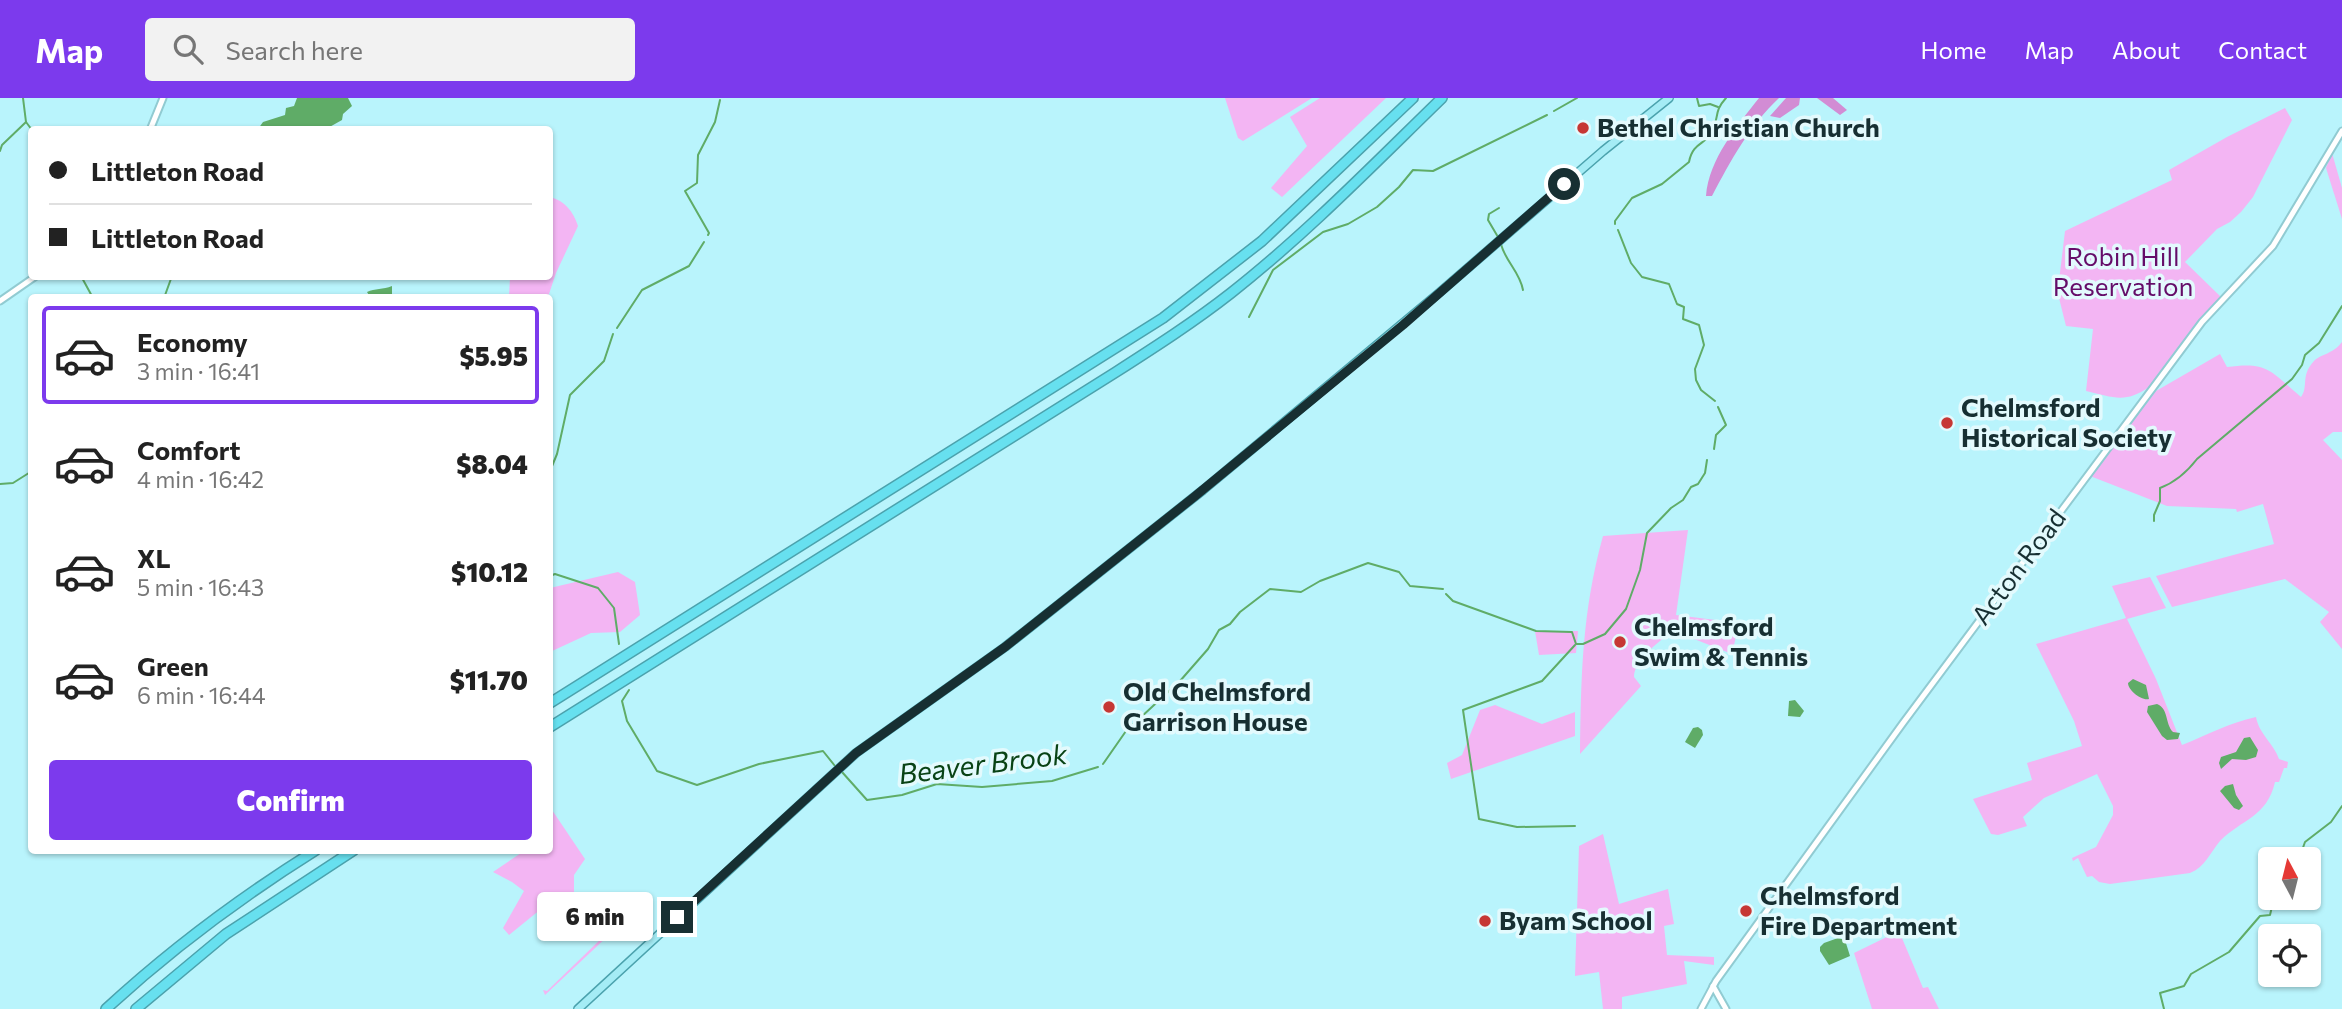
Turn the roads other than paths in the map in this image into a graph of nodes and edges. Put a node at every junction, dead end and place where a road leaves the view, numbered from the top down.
1 (163, 98) edge
2 (1413, 98) edge
3 (1442, 98) edge
4 (1670, 98) edge
5 (152, 126) edge
6 (2342, 131) edge
7 (30, 280) edge
8 (0, 301) edge
9 (553, 702) edge
10 (553, 725) edge
11 (310, 854) edge
12 (348, 854) edge
13 (1713, 986) junction
14 (1717, 1008) edge
15 (106, 1009) edge
16 (136, 1009) edge
17 (578, 1009) edge
18 (1701, 1009) edge
19 (1726, 1009) edge

1 - 5 main road
2 - 9 highway
3 - 10 highway
4 - 17 main road
6 - 13 main road, Acton Road
7 - 8 main road
11 - 15 highway
12 - 16 highway
13 - 18 main road, Acton Road
13 - 19 main road
14 - 19 main road

